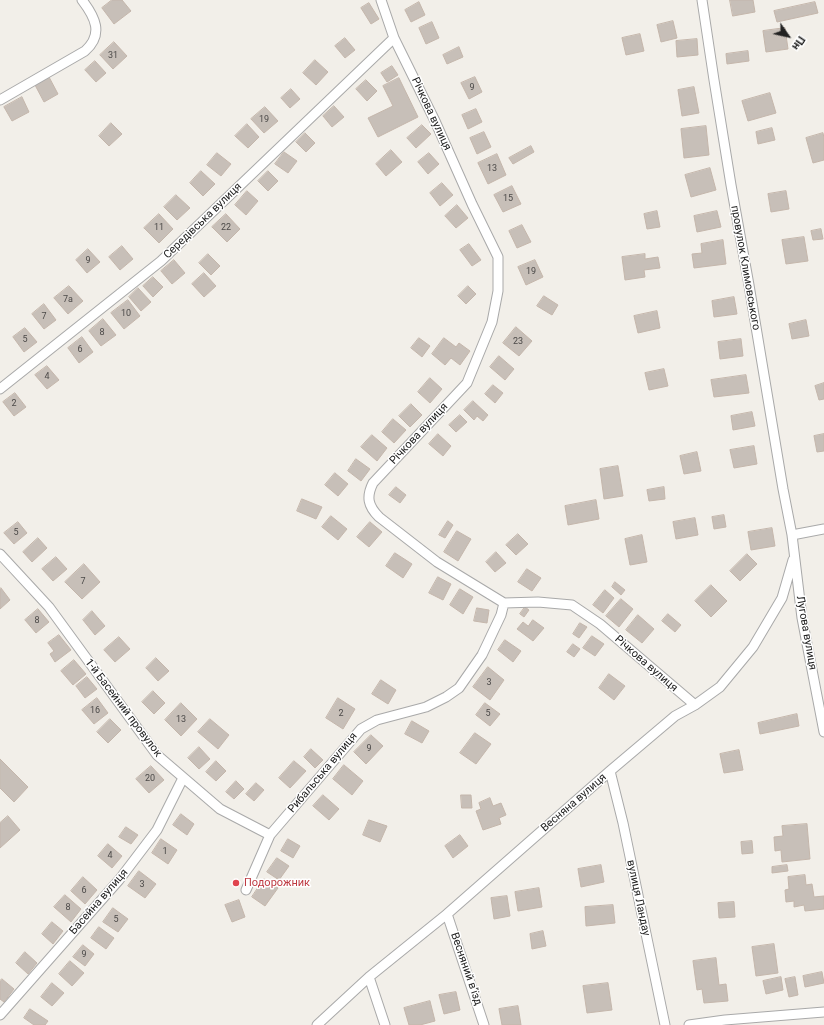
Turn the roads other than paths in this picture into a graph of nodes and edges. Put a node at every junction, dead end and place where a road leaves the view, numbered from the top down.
1 (82, 0) edge
2 (381, 0) edge
3 (702, 0) edge
4 (394, 38) junction
5 (0, 100) edge
6 (0, 389) edge
7 (824, 529) edge
8 (792, 535) junction
9 (0, 554) edge
10 (794, 557) junction
11 (504, 603) junction
12 (694, 706) junction
13 (824, 732) edge
14 (610, 771) junction
15 (183, 778) junction
16 (270, 836) junction
17 (246, 890) dead end
18 (447, 914) junction
19 (369, 977) junction
20 (824, 1012) edge
21 (0, 1016) edge
22 (317, 1025) edge
23 (385, 1025) edge
24 (484, 1025) edge
25 (665, 1025) edge
26 (690, 1025) edge

1 - 5 street
2 - 4 street, Річкова вулиця
3 - 8 street, провулок Климовського
4 - 6 street, Середівська вулиця
4 - 11 street, Річкова вулиця
7 - 8 street
8 - 10 street, Лугова вулиця
9 - 15 street, 1-й Басейний провулок
10 - 12 street, Весняна вулиця
10 - 13 street, Лугова вулиця
11 - 12 street, Річкова вулиця
11 - 16 street, Рибальська вулиця
12 - 14 street, Весняна вулиця
14 - 18 street, Весняна вулиця
14 - 25 street, вулиця Ландау
15 - 16 street, 1-й Басейний провулок
15 - 21 street, Басейна вулиця
16 - 17 street, Рибальська вулиця
18 - 19 street, Весняна вулиця
18 - 24 street, Весняний вʼїзд
19 - 22 street, Весняна вулиця
19 - 23 street
20 - 26 street

